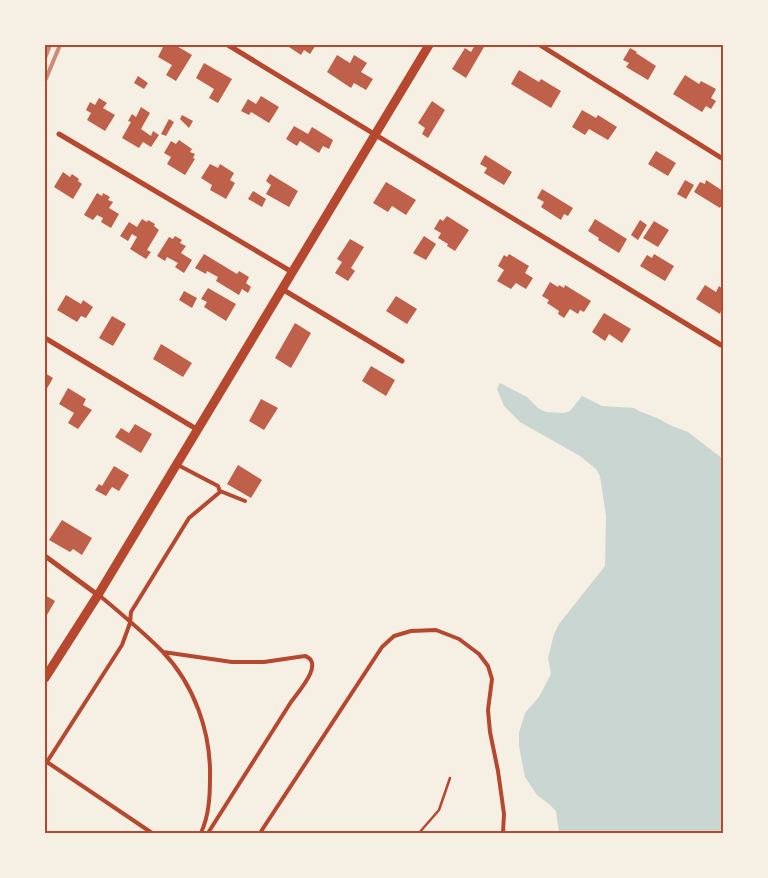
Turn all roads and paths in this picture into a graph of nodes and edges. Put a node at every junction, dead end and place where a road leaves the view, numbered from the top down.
1 (228, 45) edge
2 (429, 45) edge
3 (540, 45) edge
4 (60, 134) dead end
5 (375, 135) junction
6 (723, 159) edge
7 (292, 272) junction
8 (282, 289) junction
9 (45, 338) edge
10 (722, 345) edge
11 (402, 361) dead end
12 (198, 430) junction
13 (176, 464) junction
14 (220, 491) junction
15 (245, 501) dead end
16 (45, 556) edge
17 (98, 595) junction
18 (130, 623) junction
19 (163, 652) junction
20 (45, 678) edge
21 (46, 763) edge
22 (450, 778) dead end
23 (152, 833) edge
24 (201, 833) edge
25 (208, 833) edge
26 (260, 833) edge
27 (419, 833) edge
28 (503, 833) edge

1 - 5 street
2 - 5 street
3 - 6 street
4 - 7 street
5 - 7 street
5 - 10 street
7 - 8 street
8 - 11 street
8 - 12 street
9 - 12 street
12 - 13 street
13 - 14 lane
13 - 17 street
14 - 15 lane
14 - 18 lane
16 - 17 street
17 - 18 lane
17 - 20 street
18 - 19 lane
18 - 21 lane
19 - 24 lane
19 - 25 lane
21 - 23 lane
22 - 27 path
26 - 28 lane

